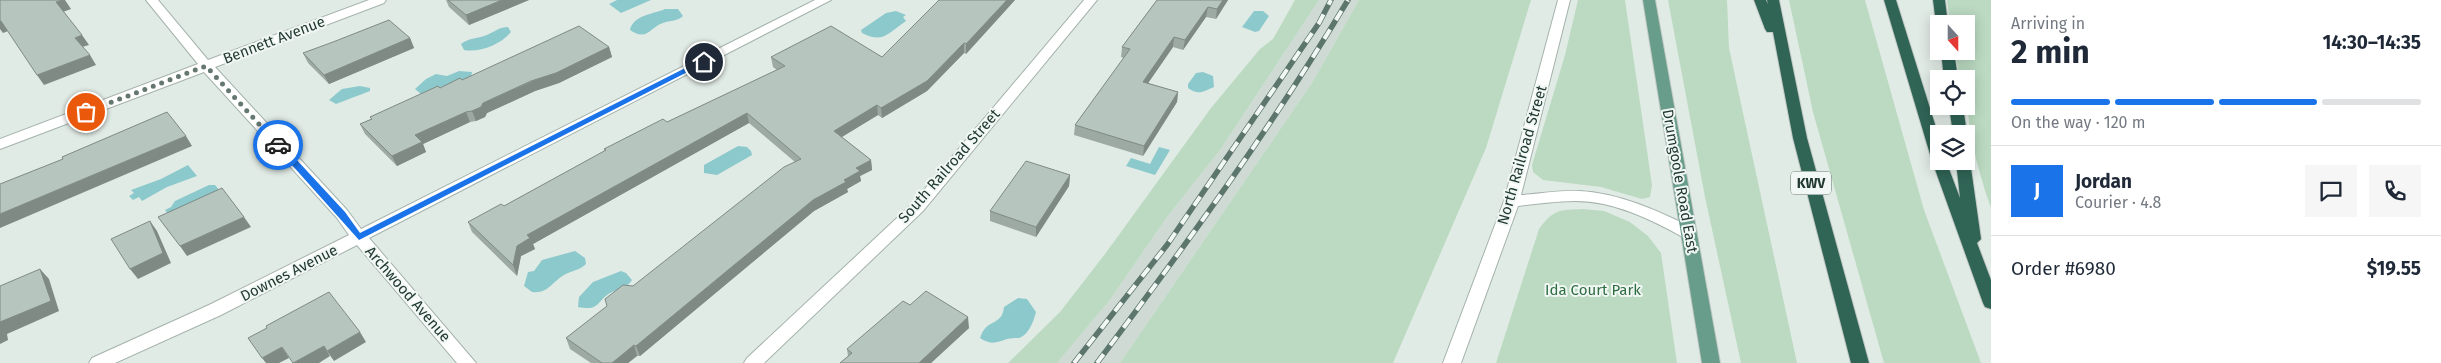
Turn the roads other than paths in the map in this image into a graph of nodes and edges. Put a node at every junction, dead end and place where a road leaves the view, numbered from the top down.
1 (152, 0) edge
2 (380, 0) edge
3 (825, 0) edge
4 (1090, 0) edge
5 (1564, 0) edge
6 (1649, 0) edge
7 (1760, 0) edge
8 (1773, 0) edge
9 (1890, 0) edge
10 (1939, 0) edge
11 (1941, 15) edge
12 (206, 66) junction
13 (1787, 77) junction
14 (1930, 131) edge
15 (0, 144) edge
16 (1942, 170) edge
17 (1964, 170) edge
18 (1512, 201) junction
19 (1689, 233) junction
20 (359, 237) junction
21 (1975, 263) junction
22 (1991, 303) edge
23 (98, 363) edge
24 (467, 363) edge
25 (753, 363) edge
26 (1452, 363) edge
27 (1711, 363) edge
28 (1860, 363) edge

1 - 12 street, Archwood Avenue
2 - 12 street, Bennett Avenue
3 - 20 street, Downes Avenue
4 - 25 street, South Railroad Street
5 - 18 street, North Railroad Street
6 - 19 main road, Drumgoole Road East
7 - 13 highway
8 - 13 highway, KWV
9 - 14 highway
10 - 11 highway
12 - 15 street, Bennett Avenue
12 - 20 street, Archwood Avenue
13 - 28 highway, KWV
16 - 21 highway
17 - 21 highway
18 - 19 street
18 - 26 street, North Railroad Street
19 - 27 main road, Drumgoole Road East
20 - 23 street, Downes Avenue
20 - 24 street, Archwood Avenue
21 - 22 highway

